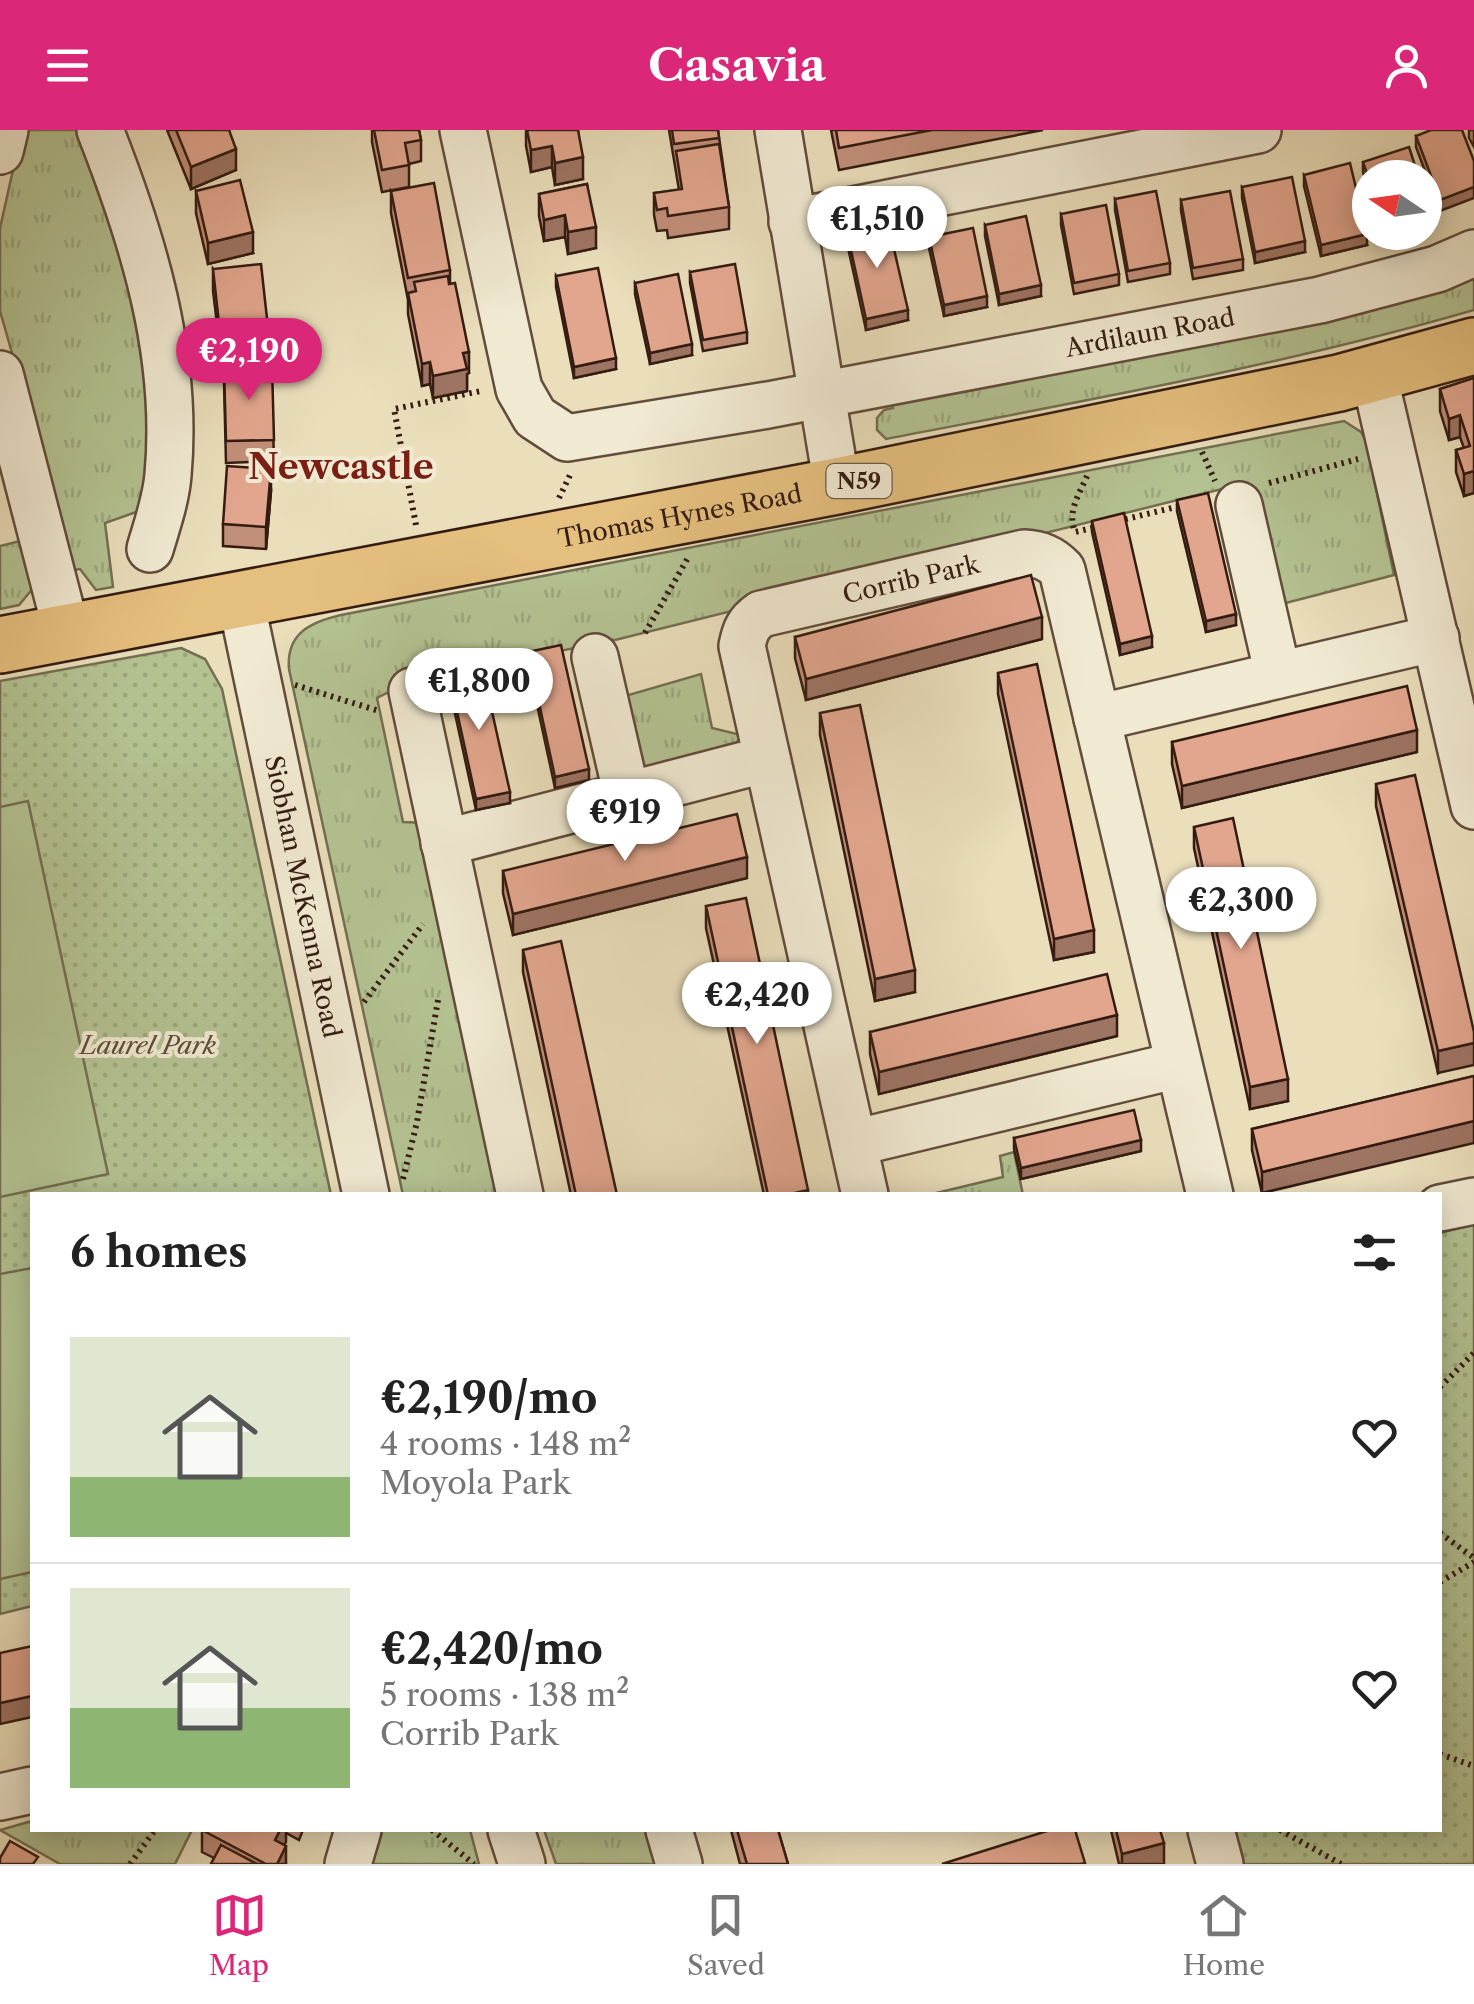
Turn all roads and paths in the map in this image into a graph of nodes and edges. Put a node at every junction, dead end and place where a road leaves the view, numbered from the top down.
1 (4, 130) edge
2 (100, 130) edge
3 (464, 130) edge
4 (778, 130) edge
5 (1258, 130) edge
6 (0, 151) edge
7 (792, 222) junction
8 (1474, 254) edge
9 (1474, 346) edge
10 (0, 374) edge
11 (1374, 375) junction
12 (484, 390) dead end
13 (822, 395) junction
14 (1198, 444) dead end
15 (579, 459) dead end
16 (1092, 466) dead end
17 (837, 486) junction
18 (1231, 501) joint
19 (554, 508) dead end
20 (1075, 532) dead end
21 (418, 534) dead end
22 (697, 542) dead end
23 (150, 549) dead end
24 (241, 601) junction
25 (68, 632) junction
26 (645, 633) dead end
27 (1450, 641) edge
28 (0, 645) edge
29 (539, 657) edge
30 (595, 657) dead end
31 (463, 674) edge
32 (1278, 675) junction
33 (288, 683) dead end
34 (415, 707) joint
35 (1097, 718) junction
36 (767, 759) junction
37 (628, 796) junction
38 (1474, 806) edge
39 (448, 863) junction
40 (440, 990) dead end
41 (358, 1012) dead end
42 (1178, 1064) junction
43 (854, 1143) junction
44 (365, 1192) edge
45 (399, 1192) edge
46 (519, 1192) edge
47 (865, 1192) edge
48 (1209, 1192) edge
49 (1474, 1201) edge
50 (1442, 1208) edge
51 (1474, 1354) edge
52 (1442, 1385) edge
53 (1442, 1535) edge
54 (1474, 1560) edge
55 (1442, 1581) edge
56 (1442, 1755) edge
57 (1474, 1766) edge
58 (30, 1790) edge
59 (0, 1797) edge
60 (154, 1832) edge
61 (357, 1832) edge
62 (434, 1832) edge
63 (512, 1832) edge
64 (670, 1832) edge
65 (1212, 1832) edge
66 (1284, 1832) edge
67 (130, 1864) edge
68 (348, 1864) edge
69 (474, 1864) edge
70 (522, 1864) edge
71 (679, 1864) edge
72 (1220, 1864) edge
73 (1341, 1864) edge

1 - 6 street
2 - 23 street
3 - 13 street, Ardilaun Road
4 - 7 street
5 - 7 street
7 - 13 street
8 - 13 street, Ardilaun Road
9 - 11 main road, Thomas Hynes Road / N59
10 - 25 street
11 - 17 main road, Thomas Hynes Road / N59
11 - 27 street
12 - 21 path
13 - 17 street
14 - 18 path
15 - 19 path
16 - 20 path
17 - 24 main road, Thomas Hynes Road / N59
18 - 32 street
22 - 26 path
24 - 25 main road, Thomas Hynes Road / N59
24 - 44 street, Siobhan McKenna Road
25 - 28 main road, Thomas Hynes Road / N59
27 - 32 street
27 - 38 street
29 - 31 path
30 - 37 street
32 - 35 street
33 - 34 path
34 - 39 street
35 - 36 street, Corrib Park
35 - 42 street, Corrib Park
36 - 37 street
36 - 43 street, Corrib Park
37 - 39 street
39 - 41 path
39 - 46 street
40 - 45 path
42 - 43 street
42 - 48 street, Corrib Park
43 - 47 street, Corrib Park
49 - 50 street
51 - 52 path
53 - 54 path
54 - 55 path
56 - 57 path
58 - 59 street
60 - 67 path
61 - 68 street
62 - 69 path
63 - 70 street
64 - 71 street
65 - 72 street
66 - 73 path

